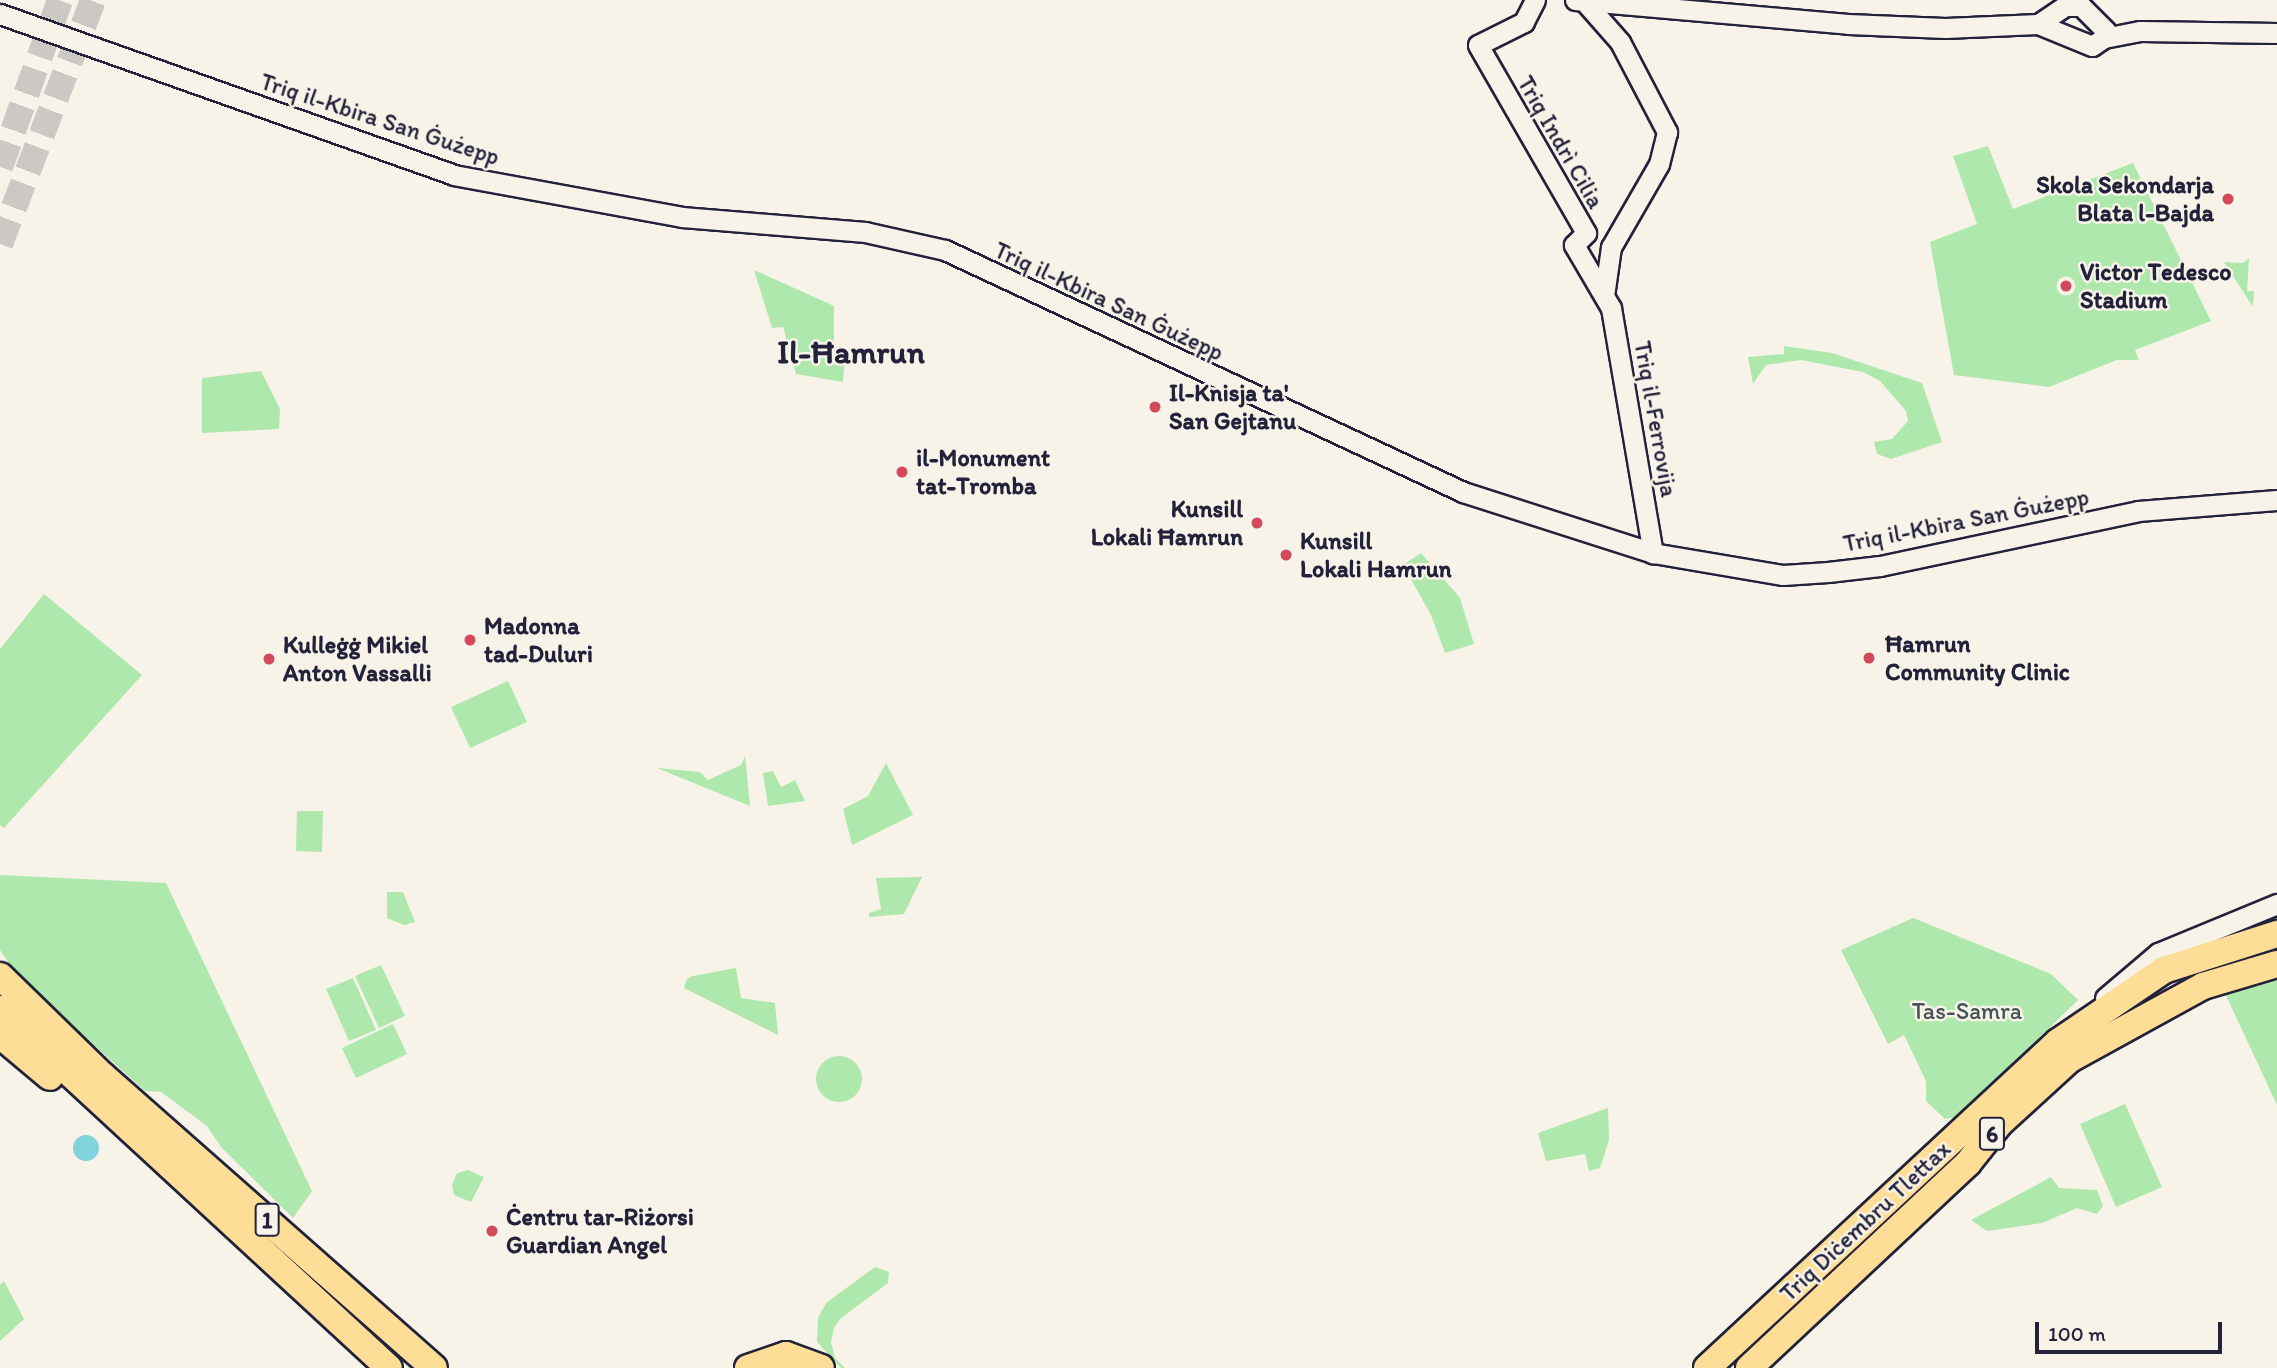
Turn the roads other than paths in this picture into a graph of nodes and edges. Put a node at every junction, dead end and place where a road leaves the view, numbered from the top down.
1 (1535, 0) edge
2 (1575, 0) edge
3 (1584, 1) edge
4 (1616, 1) edge
5 (2057, 10) junction
6 (0, 14) edge
7 (2038, 24) junction
8 (2103, 30) junction
9 (2060, 32) junction
10 (2277, 33) edge
11 (1586, 233) junction
12 (1611, 247) junction
13 (1604, 296) junction
14 (2277, 500) edge
15 (1653, 553) junction
16 (2277, 904) edge
17 (2277, 934) edge
18 (2277, 964) edge
19 (0, 976) edge
20 (0, 997) edge
21 (0, 1009) edge
22 (0, 1035) edge
23 (2059, 1042) junction
24 (103, 1076) junction
25 (171, 1169) junction
26 (435, 1367) edge
27 (389, 1368) edge
28 (748, 1368) edge
29 (821, 1368) edge
30 (1707, 1368) edge
31 (1749, 1368) edge

1 - 11 main road, Triq Indrì Cilia
2 - 3 main road
3 - 4 main road
3 - 12 main road
4 - 7 main road
5 - 7 main road
5 - 8 main road
5 - 9 main road
6 - 15 main road, Triq il-Kbira San Ġużepp
7 - 9 main road
8 - 9 main road
8 - 10 main road
11 - 12 main road
11 - 13 main road, Triq Indrì Cilia
12 - 13 main road
13 - 15 main road, Triq il-Ferrovija
14 - 15 main road, Triq il-Kbira San Ġużepp
16 - 23 main road
17 - 23 highway, Triq Diċembru Tlettax / 6
18 - 31 highway, Triq Diċembru Tlettax / 6
19 - 24 highway, 1
20 - 24 highway
21 - 25 highway, 1
22 - 25 highway
23 - 30 highway, Triq Diċembru Tlettax / 6
24 - 26 highway, 1
25 - 27 highway, 1
28 - 29 highway

